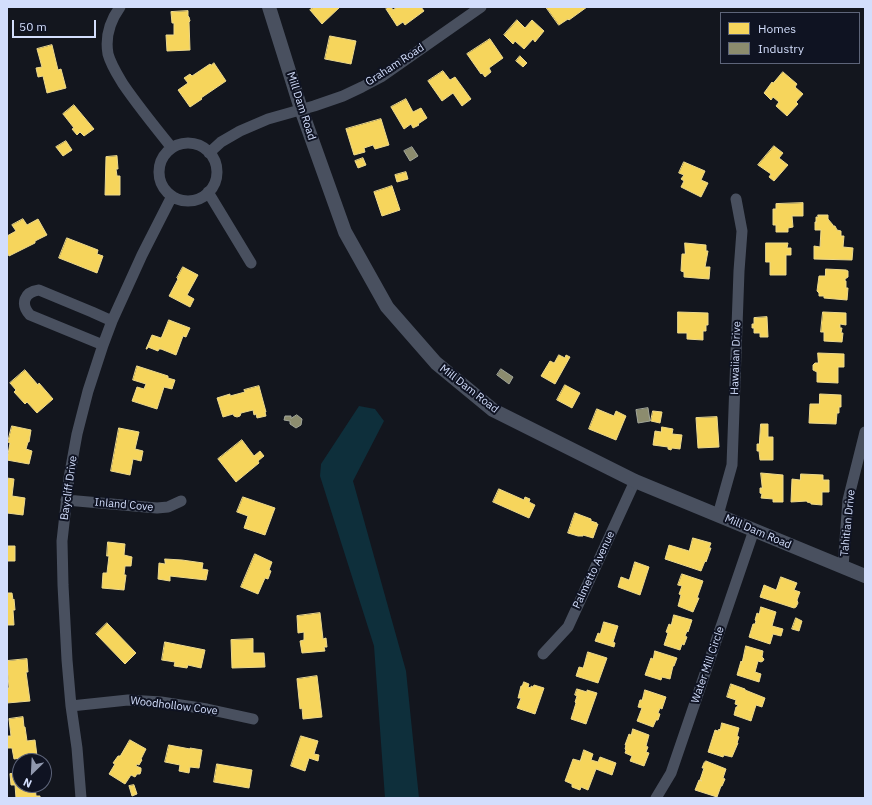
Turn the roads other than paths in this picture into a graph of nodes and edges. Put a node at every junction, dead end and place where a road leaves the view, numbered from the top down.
1 (120, 7) edge
2 (269, 7) edge
3 (481, 7) edge
4 (466, 12) edge
5 (301, 109) junction
6 (172, 148) junction
7 (209, 153) junction
8 (208, 192) junction
9 (172, 196) junction
10 (736, 199) dead end
11 (251, 264) dead end
12 (112, 321) junction
13 (102, 345) junction
14 (865, 432) edge
15 (635, 481) junction
16 (66, 500) junction
17 (181, 501) dead end
18 (718, 515) junction
19 (754, 530) junction
20 (843, 567) junction
21 (865, 576) edge
22 (543, 654) dead end
23 (71, 706) junction
24 (253, 719) dead end
25 (81, 798) edge
26 (656, 798) edge

1 - 6 street
2 - 5 street, Mill Dam Road
3 - 4 street, Graham Road
4 - 5 street, Graham Road
5 - 7 street
5 - 15 street, Mill Dam Road
6 - 7 street
6 - 9 street
7 - 8 street
8 - 9 street
8 - 11 street
9 - 12 street, Baycliff Drive
10 - 18 street, Hawaiian Drive
12 - 13 street, Baycliff Drive
12 - 13 street
13 - 16 street, Baycliff Drive
14 - 20 street, Tahitian Drive
15 - 18 street, Mill Dam Road
15 - 22 street, Palmetto Avenue
16 - 17 street, Inland Cove
16 - 23 street, Baycliff Drive
18 - 19 street, Mill Dam Road
19 - 20 street, Mill Dam Road
19 - 26 street, Water Mill Circle
20 - 21 street, Mill Dam Road
23 - 24 street, Woodhollow Cove
23 - 25 street, Baycliff Drive

